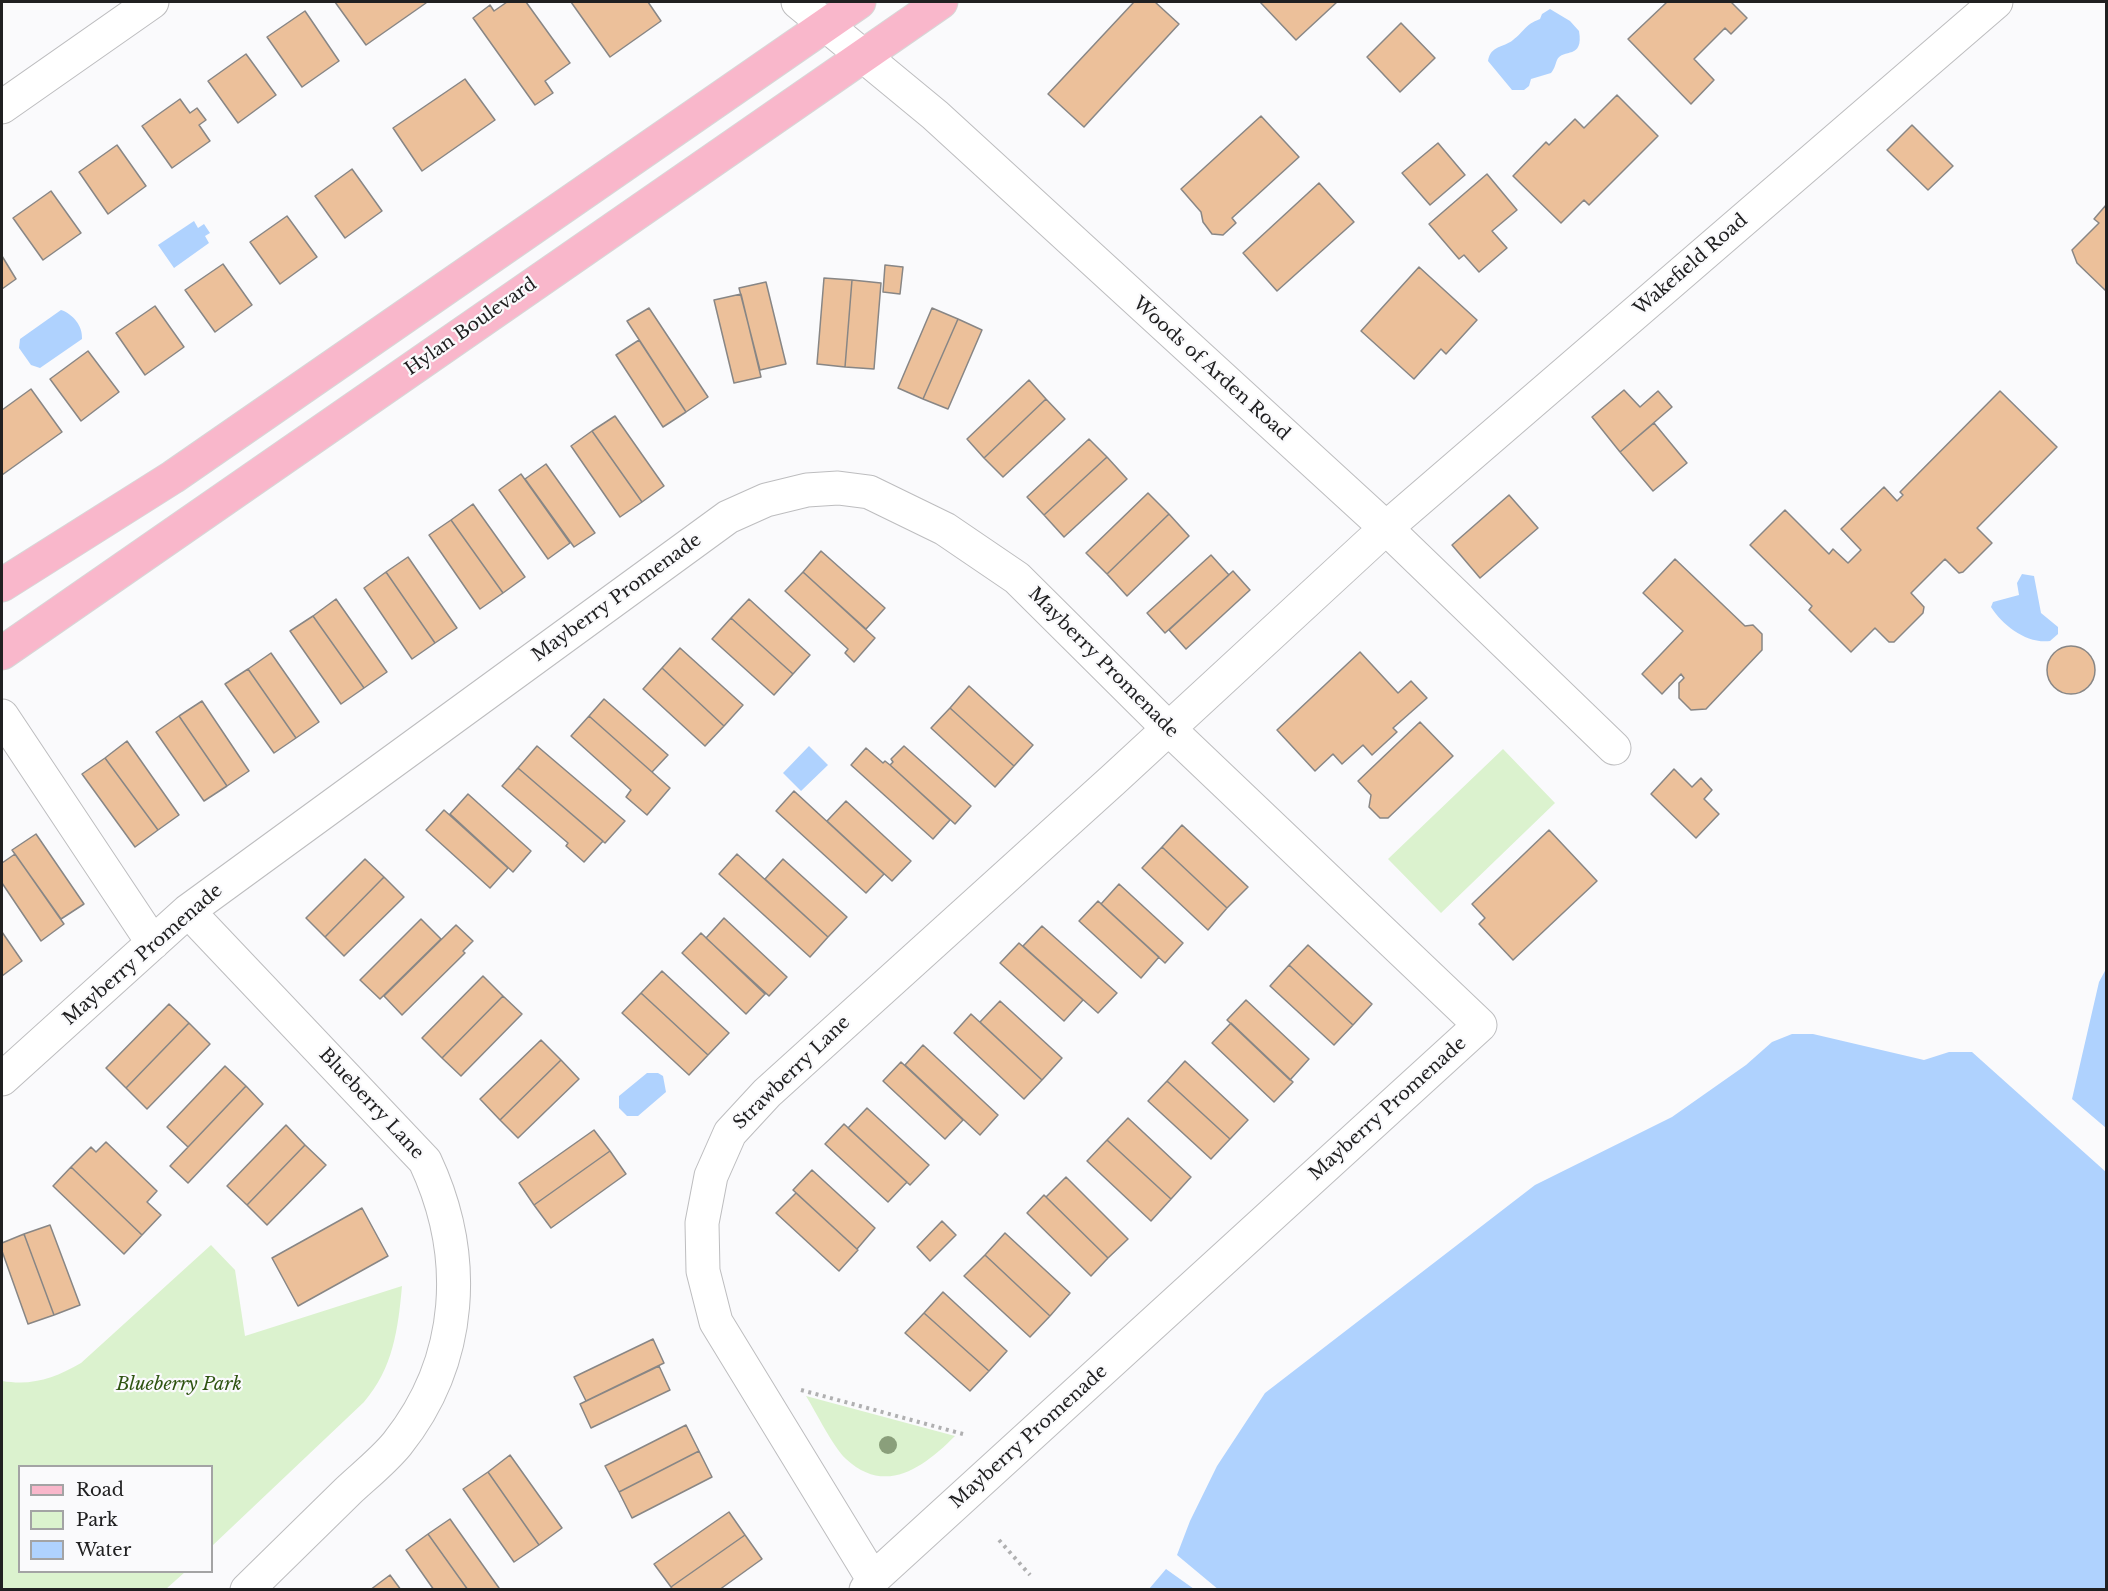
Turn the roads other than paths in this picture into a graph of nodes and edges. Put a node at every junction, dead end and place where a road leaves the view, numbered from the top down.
1 (152, 2) edge
2 (798, 2) edge
3 (859, 2) edge
4 (941, 2) edge
5 (1996, 2) edge
6 (825, 26) junction
7 (862, 56) junction
8 (2, 107) edge
9 (1386, 528) junction
10 (2, 585) edge
11 (2, 652) edge
12 (2, 716) edge
13 (1169, 729) junction
14 (1614, 748) dead end
15 (188, 911) junction
16 (153, 943) junction
17 (2, 1079) edge
18 (870, 1584) edge
19 (247, 1590) edge

1 - 8 street
2 - 6 street, Woods of Arden Road
3 - 6 main road
4 - 7 main road, Hylan Boulevard
5 - 9 street, Wakefield Road
6 - 7 street, Woods of Arden Road
6 - 10 main road
7 - 9 street, Woods of Arden Road
7 - 11 main road, Hylan Boulevard
9 - 13 street, Wakefield Road
9 - 14 street, Woods of Arden Road
12 - 16 street
13 - 15 street, Mayberry Promenade
13 - 18 street, Strawberry Lane
13 - 18 street, Mayberry Promenade
15 - 16 street, Mayberry Promenade
15 - 19 street, Blueberry Lane
16 - 17 street, Mayberry Promenade

